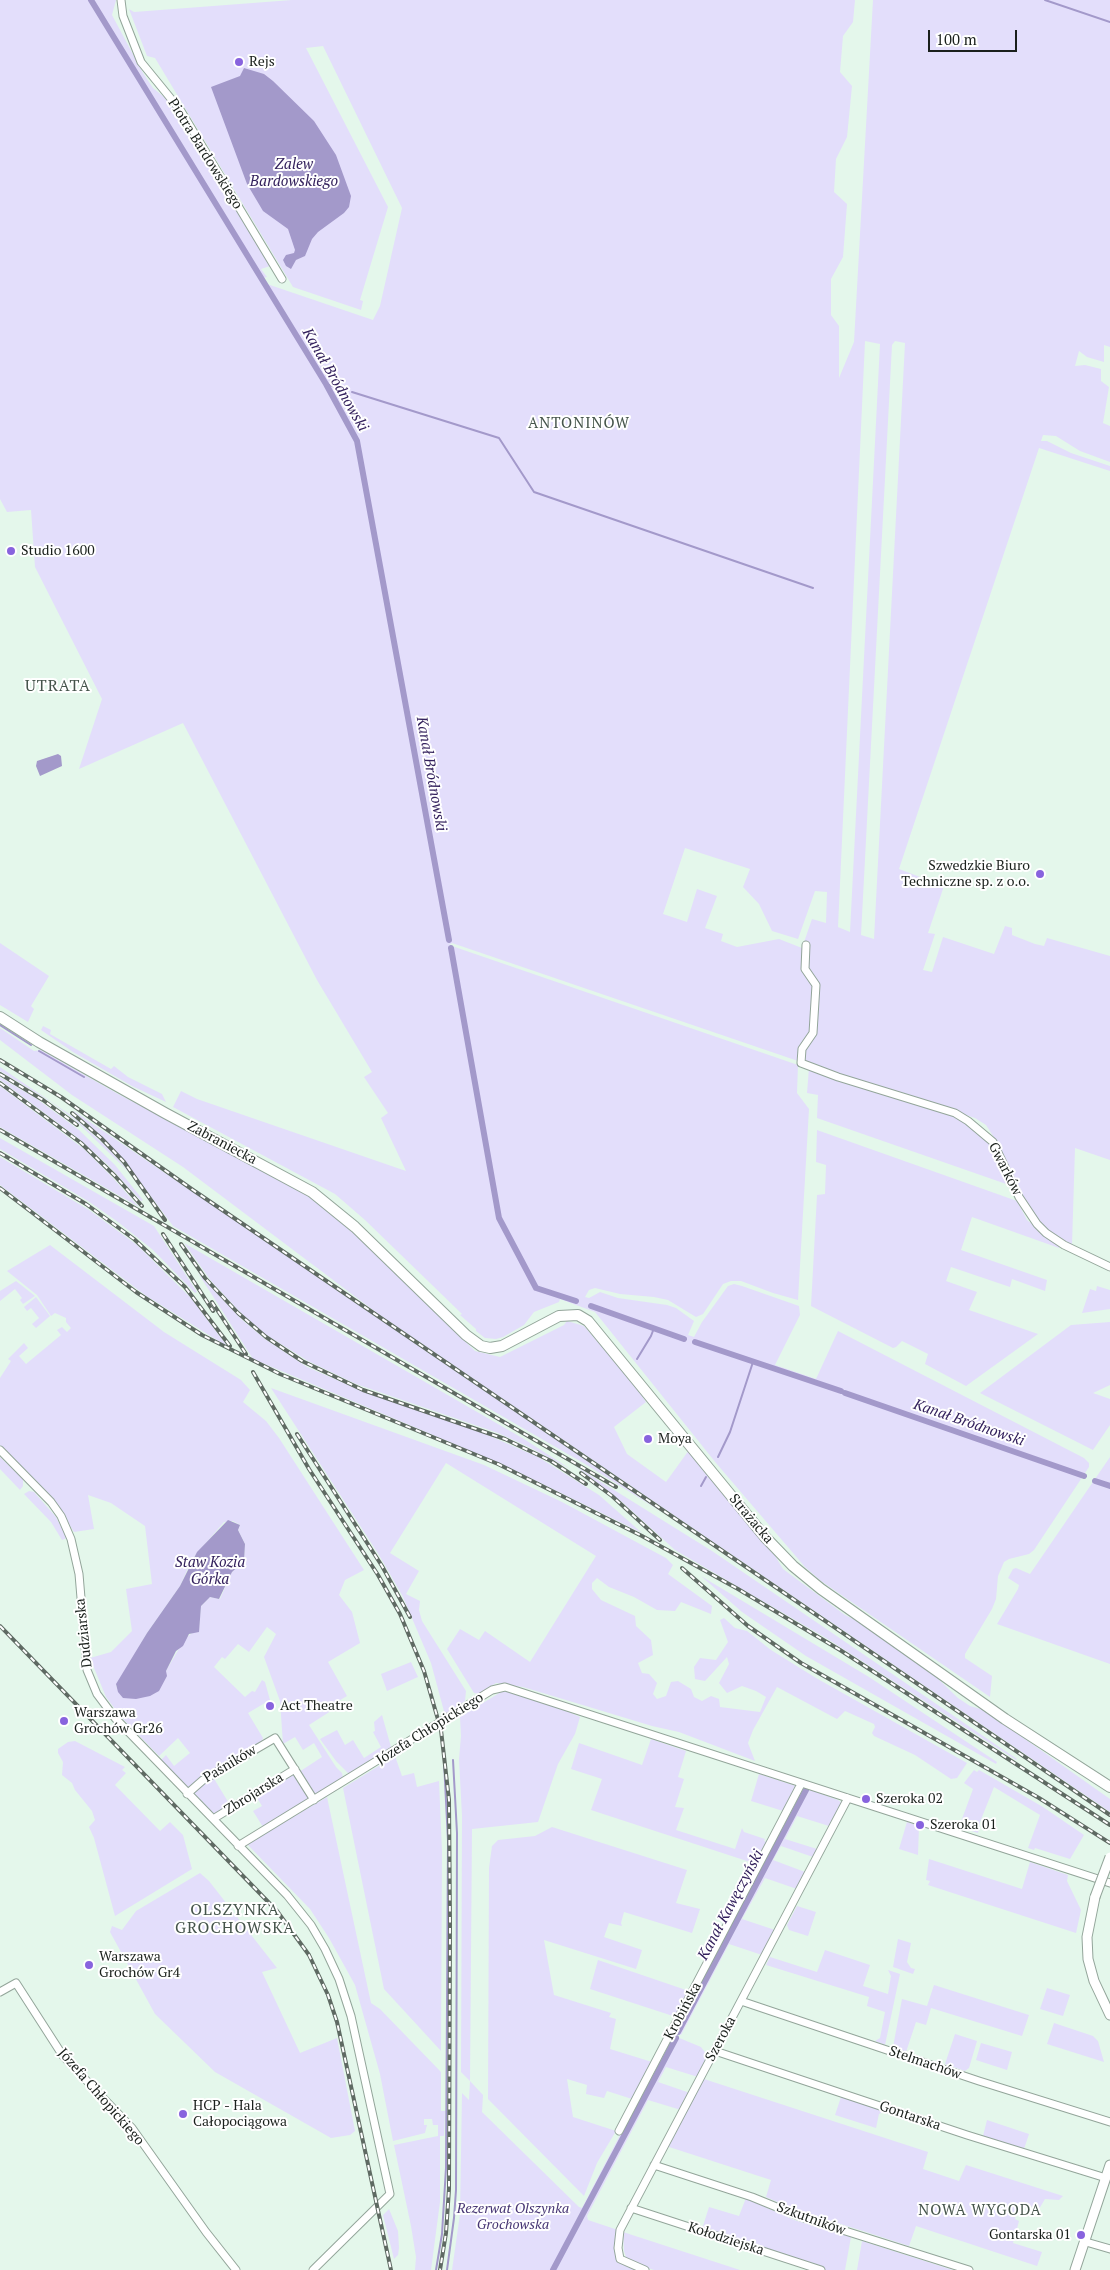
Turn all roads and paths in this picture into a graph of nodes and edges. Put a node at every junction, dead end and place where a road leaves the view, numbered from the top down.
1 (121, 0) edge
2 (282, 279) dead end
3 (806, 945) dead end
4 (0, 1017) edge
5 (1110, 1267) edge
6 (424, 1294) joint
7 (0, 1450) edge
8 (294, 1769) junction
9 (801, 1784) junction
10 (1110, 1787) edge
11 (188, 1794) junction
12 (848, 1798) junction
13 (314, 1800) junction
14 (213, 1819) junction
15 (238, 1846) junction
16 (1110, 1857) edge
17 (1110, 1883) edge
18 (0, 1992) edge
19 (741, 2001) junction
20 (1110, 2015) edge
21 (714, 2051) junction
22 (1110, 2122) edge
23 (619, 2131) dead end
24 (654, 2165) junction
25 (1110, 2165) edge
26 (1106, 2178) junction
27 (631, 2208) junction
28 (1086, 2242) junction
29 (1110, 2249) edge
30 (236, 2270) edge
31 (313, 2270) edge
32 (643, 2270) edge
33 (821, 2270) edge
34 (969, 2270) edge
35 (1076, 2270) edge

1 - 2 street, Piotra Bardowskiego
3 - 5 street, Gwarków
4 - 6 main road, Zabraniecka
6 - 10 main road, Strażacka
7 - 11 street, Dudziarska
8 - 11 street, Paśników
8 - 13 street
8 - 14 street, Zbrojarska
9 - 12 street, Józefa Chłopickiego
9 - 13 street, Józefa Chłopickiego
9 - 23 street, Krobińska
11 - 14 street, Dudziarska
12 - 17 street, Józefa Chłopickiego
12 - 19 street, Szeroka
13 - 15 street, Józefa Chłopickiego
14 - 15 street, Dudziarska
15 - 31 street
16 - 20 street, bridge
18 - 30 street, Józefa Chłopickiego
19 - 21 street, Szeroka
19 - 22 street, Stelmachów
21 - 24 street, Szeroka
21 - 26 street, Gontarska
24 - 27 street, Szeroka
24 - 34 street, Szkutników
25 - 26 street
26 - 28 street
27 - 32 street, Szeroka
27 - 33 street, Kołodziejska
28 - 29 street
28 - 35 street

